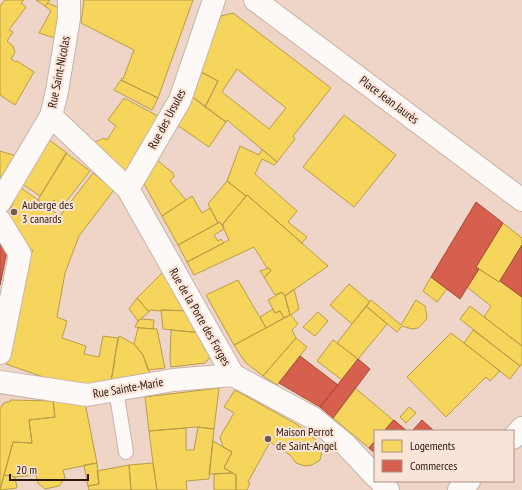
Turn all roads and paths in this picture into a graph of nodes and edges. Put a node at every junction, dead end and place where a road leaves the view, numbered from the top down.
1 (69, 0) edge
2 (214, 0) edge
3 (255, 0) edge
4 (51, 116) junction
5 (128, 189) junction
6 (522, 200) edge
7 (0, 202) edge
8 (0, 221) edge
9 (0, 353) edge
10 (233, 375) junction
11 (0, 382) edge
12 (116, 390) junction
13 (522, 428) edge
14 (514, 437) edge
15 (126, 452) dead end
16 (374, 475) edge
17 (381, 482) edge
18 (468, 482) edge
19 (388, 490) edge
20 (459, 490) edge

1 - 4 street, Rue Saint-Nicolas
2 - 5 street, Rue des Ursules
3 - 6 street, Place Jean Jaurès
4 - 5 street, Rue de la Porte des Forges
4 - 7 street, Rue Saint-Nicolas
5 - 10 street, Rue de la Porte des Forges
8 - 9 street
10 - 12 street, Rue Sainte-Marie
10 - 16 street, Rue de la Porte des Forges
11 - 12 street, Rue Sainte-Marie
12 - 15 lane
13 - 14 street
17 - 19 street
18 - 20 street

